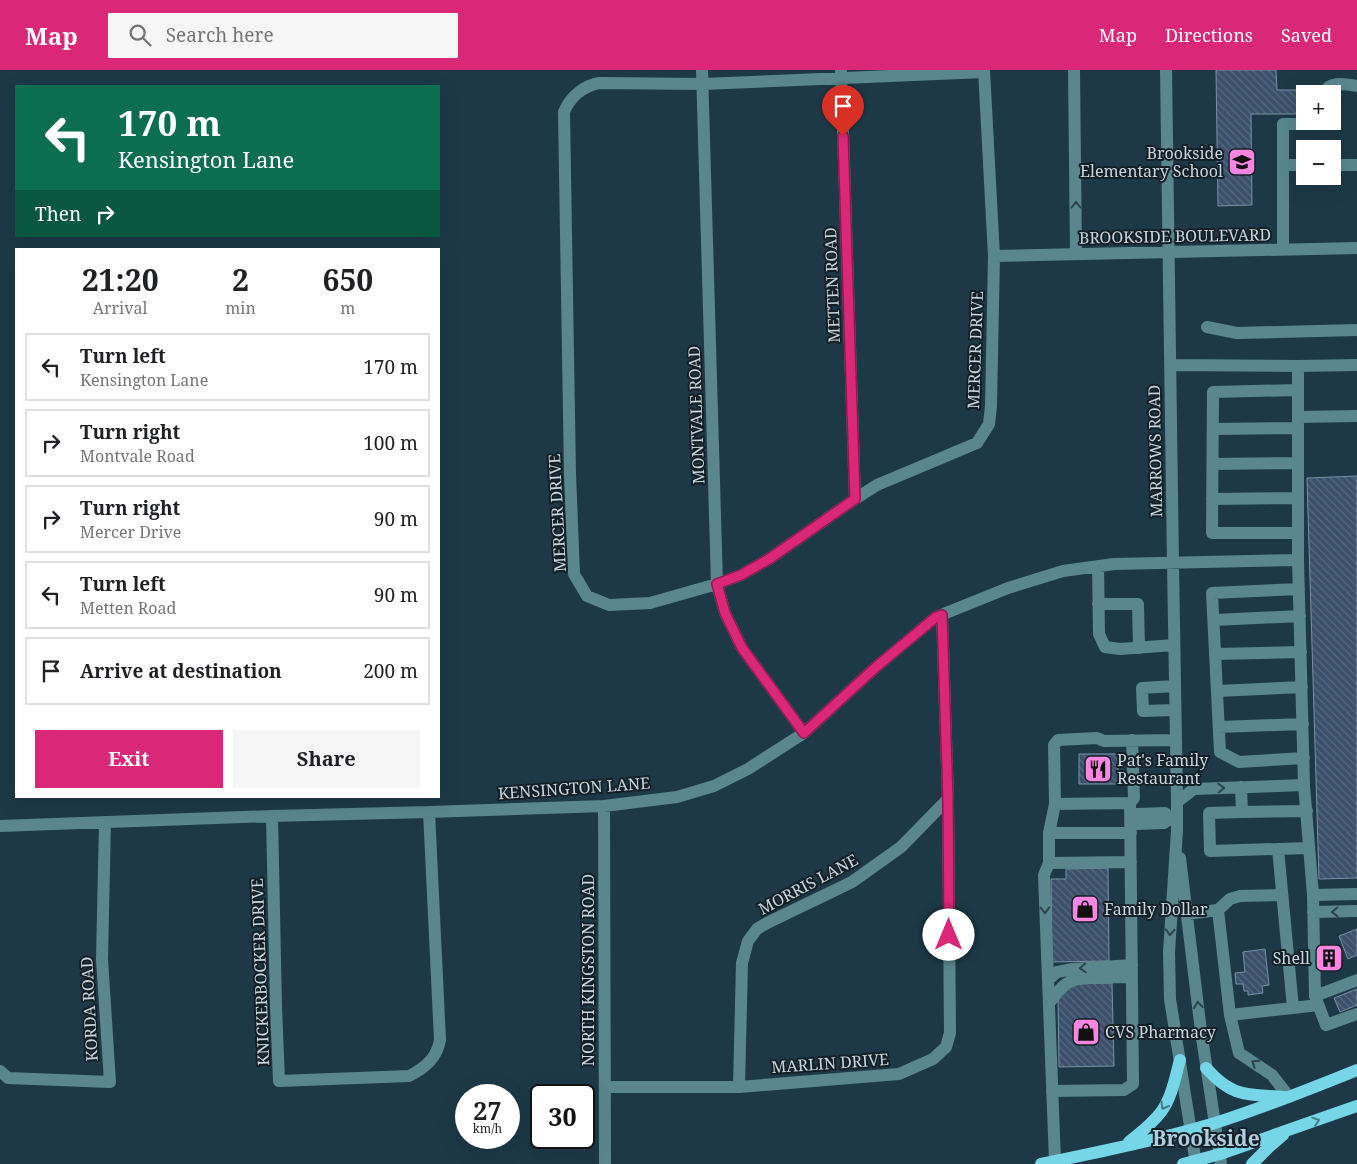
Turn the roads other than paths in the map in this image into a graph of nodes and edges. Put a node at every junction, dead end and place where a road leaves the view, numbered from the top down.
1 (702, 70) edge
2 (1074, 70) edge
3 (1166, 70) edge
4 (984, 71) edge
5 (841, 74) edge
6 (703, 84) junction
7 (1333, 85) edge
8 (1357, 86) edge
9 (1296, 124) edge
10 (1283, 165) junction
11 (1296, 165) edge
12 (1341, 165) edge
13 (1357, 165) edge
14 (1357, 248) edge
15 (1283, 249) junction
16 (1169, 252) junction
17 (1076, 254) junction
18 (994, 256) junction
19 (1207, 327) dead end
20 (1357, 330) edge
21 (1170, 365) junction
22 (1357, 365) edge
23 (1298, 366) junction
24 (1298, 390) junction
25 (1357, 416) edge
26 (1298, 422) junction
27 (1213, 429) junction
28 (1298, 463) junction
29 (1213, 464) junction
30 (1298, 498) junction
31 (855, 499) junction
32 (1212, 499) junction
33 (1298, 533) junction
34 (1298, 560) junction
35 (1173, 564) junction
36 (1098, 566) junction
37 (717, 584) junction
38 (1299, 589) junction
39 (1098, 604) junction
40 (942, 615) junction
41 (1300, 616) junction
42 (1214, 620) junction
43 (1174, 646) junction
44 (1139, 648) junction
45 (1301, 652) junction
46 (1215, 654) junction
47 (1174, 686) junction
48 (1302, 687) junction
49 (1217, 691) junction
50 (1175, 710) junction
51 (1303, 724) junction
52 (1219, 727) junction
53 (804, 733) junction
54 (1132, 740) junction
55 (1175, 740) junction
56 (1304, 758) junction
57 (1304, 785) junction
58 (1241, 787) junction
59 (948, 799) junction
60 (1177, 802) junction
61 (1130, 803) junction
62 (1055, 804) junction
63 (604, 806) junction
64 (1307, 811) junction
65 (429, 812) junction
66 (1242, 812) junction
67 (272, 816) junction
68 (1131, 819) junction
69 (105, 822) junction
70 (1174, 823) junction
71 (0, 826) edge
72 (1131, 833) junction
73 (1049, 834) junction
74 (1309, 848) junction
75 (1278, 849) junction
76 (1131, 862) junction
77 (1049, 863) junction
78 (1357, 894) edge
79 (1282, 895) junction
80 (1312, 895) junction
81 (1218, 910) junction
82 (1357, 911) edge
83 (1313, 912) junction
84 (1187, 914) junction
85 (1132, 971) junction
86 (1048, 980) junction
87 (1357, 980) edge
88 (1317, 1000) junction
89 (1049, 1003) junction
90 (1293, 1008) junction
91 (1357, 1014) edge
92 (1230, 1015) junction
93 (1180, 1060) junction
94 (1206, 1068) junction
95 (1357, 1070) edge
96 (0, 1072) edge
97 (605, 1087) junction
98 (739, 1087) junction
99 (1052, 1091) junction
100 (1289, 1097) junction
101 (1357, 1106) edge
102 (1215, 1123) junction
103 (1191, 1129) junction
104 (1289, 1130) junction
105 (1125, 1145) junction
106 (1221, 1159) edge
107 (1055, 1161) junction
108 (1192, 1163) edge
109 (605, 1164) edge
110 (1041, 1164) edge
111 (1252, 1164) edge

1 - 6 street, MONTVALE ROAD
17 -> 2 street
3 - 16 street, MARROWS ROAD
4 - 5 street, MERCER DRIVE
4 - 18 street, MERCER DRIVE
5 - 6 street, MERCER DRIVE
5 - 31 street, METTEN ROAD
6 - 37 street, MONTVALE ROAD
6 - 37 street, MERCER DRIVE
7 - 8 street
9 - 10 street
10 - 11 street
10 - 15 street
12 - 13 street
14 - 15 street, BROOKSIDE BOULEVARD
15 - 16 street, BROOKSIDE BOULEVARD
16 - 17 street, BROOKSIDE BOULEVARD
16 - 21 street, MARROWS ROAD
17 - 18 street, BROOKSIDE BOULEVARD
18 - 31 street, MERCER DRIVE
19 - 20 street
21 - 23 street
21 - 35 street, MARROWS ROAD
22 - 23 street
23 - 24 street
24 - 26 street
24 - 27 street
25 - 26 street
26 - 27 street
26 - 28 street
27 - 29 street
28 - 29 street
28 - 30 street
29 - 32 street
30 - 32 street
30 - 33 street
31 - 37 street, MERCER DRIVE
32 - 33 street
33 - 34 street
34 - 35 street, KENSINGTON LANE
34 - 38 street
35 - 36 street, KENSINGTON LANE
35 - 43 street, MARROWS ROAD
36 - 39 street
36 - 40 street, KENSINGTON LANE
37 - 53 street, MONTVALE ROAD
38 - 41 street
38 - 42 street
39 - 44 street
39 - 44 street
40 - 53 street, KENSINGTON LANE
40 - 59 street, MARLIN DRIVE
41 - 42 street
41 - 45 street
42 - 46 street
43 - 44 street
43 - 47 street, MARROWS ROAD
45 - 46 street
45 - 48 street
46 - 49 street
47 - 50 street, MARROWS ROAD
47 - 50 street
48 - 49 street
48 - 51 street
49 - 52 street
50 - 55 street, MARROWS ROAD
51 - 52 street
51 - 56 street
52 - 56 street
53 - 63 street, KENSINGTON LANE
54 - 55 street
54 - 61 street
54 - 62 street
55 - 60 street, MARROWS ROAD
56 - 57 street
57 - 58 street
57 - 64 street
60 -> 58 street
58 - 66 street
59 - 98 street, MORRIS LANE
59 - 98 street, MARLIN DRIVE
60 - 70 street, MARROWS ROAD
61 - 62 street
61 - 68 street
62 - 73 street
63 - 65 street, KENSINGTON LANE
63 - 97 street, NORTH KINGSTON ROAD
64 - 66 street
64 - 74 street
65 - 67 street, KENSINGTON LANE
65 - 67 street, KNICKERBOCKER DRIVE
66 - 75 street
67 - 69 street, KENSINGTON LANE
68 - 70 street
68 - 72 street
69 - 71 street, KENSINGTON LANE
69 - 96 street, KORDA ROAD
70 - 84 street, MARROWS ROAD
70 -> 93 street, MARROWS ROAD
72 - 73 street
72 - 76 street
73 - 77 street
74 - 75 street
74 - 80 street
75 - 79 street
76 - 77 street
76 - 85 street
77 -> 86 street
78 - 80 street
79 - 81 street
79 - 90 street
80 - 83 street
81 - 84 street
81 - 92 street
82 -> 83 street
83 - 88 street
94 -> 84 street, MARROWS ROAD
85 -> 86 street
85 - 89 street
85 - 99 street
86 - 89 street
87 - 88 street
88 - 90 street
88 - 91 street
89 - 99 street
90 - 92 street
100 -> 92 street
93 - 103 street, MARROWS ROAD
93 -> 105 main road
94 - 100 main road
94 - 102 street, MARROWS ROAD
95 - 100 main road
97 - 98 street, MARLIN DRIVE
97 - 109 street, NORTH KINGSTON ROAD
99 - 107 street
100 - 102 main road
104 -> 101 main road
102 - 103 main road
102 - 106 street, MARROWS ROAD
103 - 105 main road
103 - 108 street, MARROWS ROAD
104 - 106 main road
104 - 111 main road
105 - 107 main road
106 - 108 main road
107 - 110 main road

